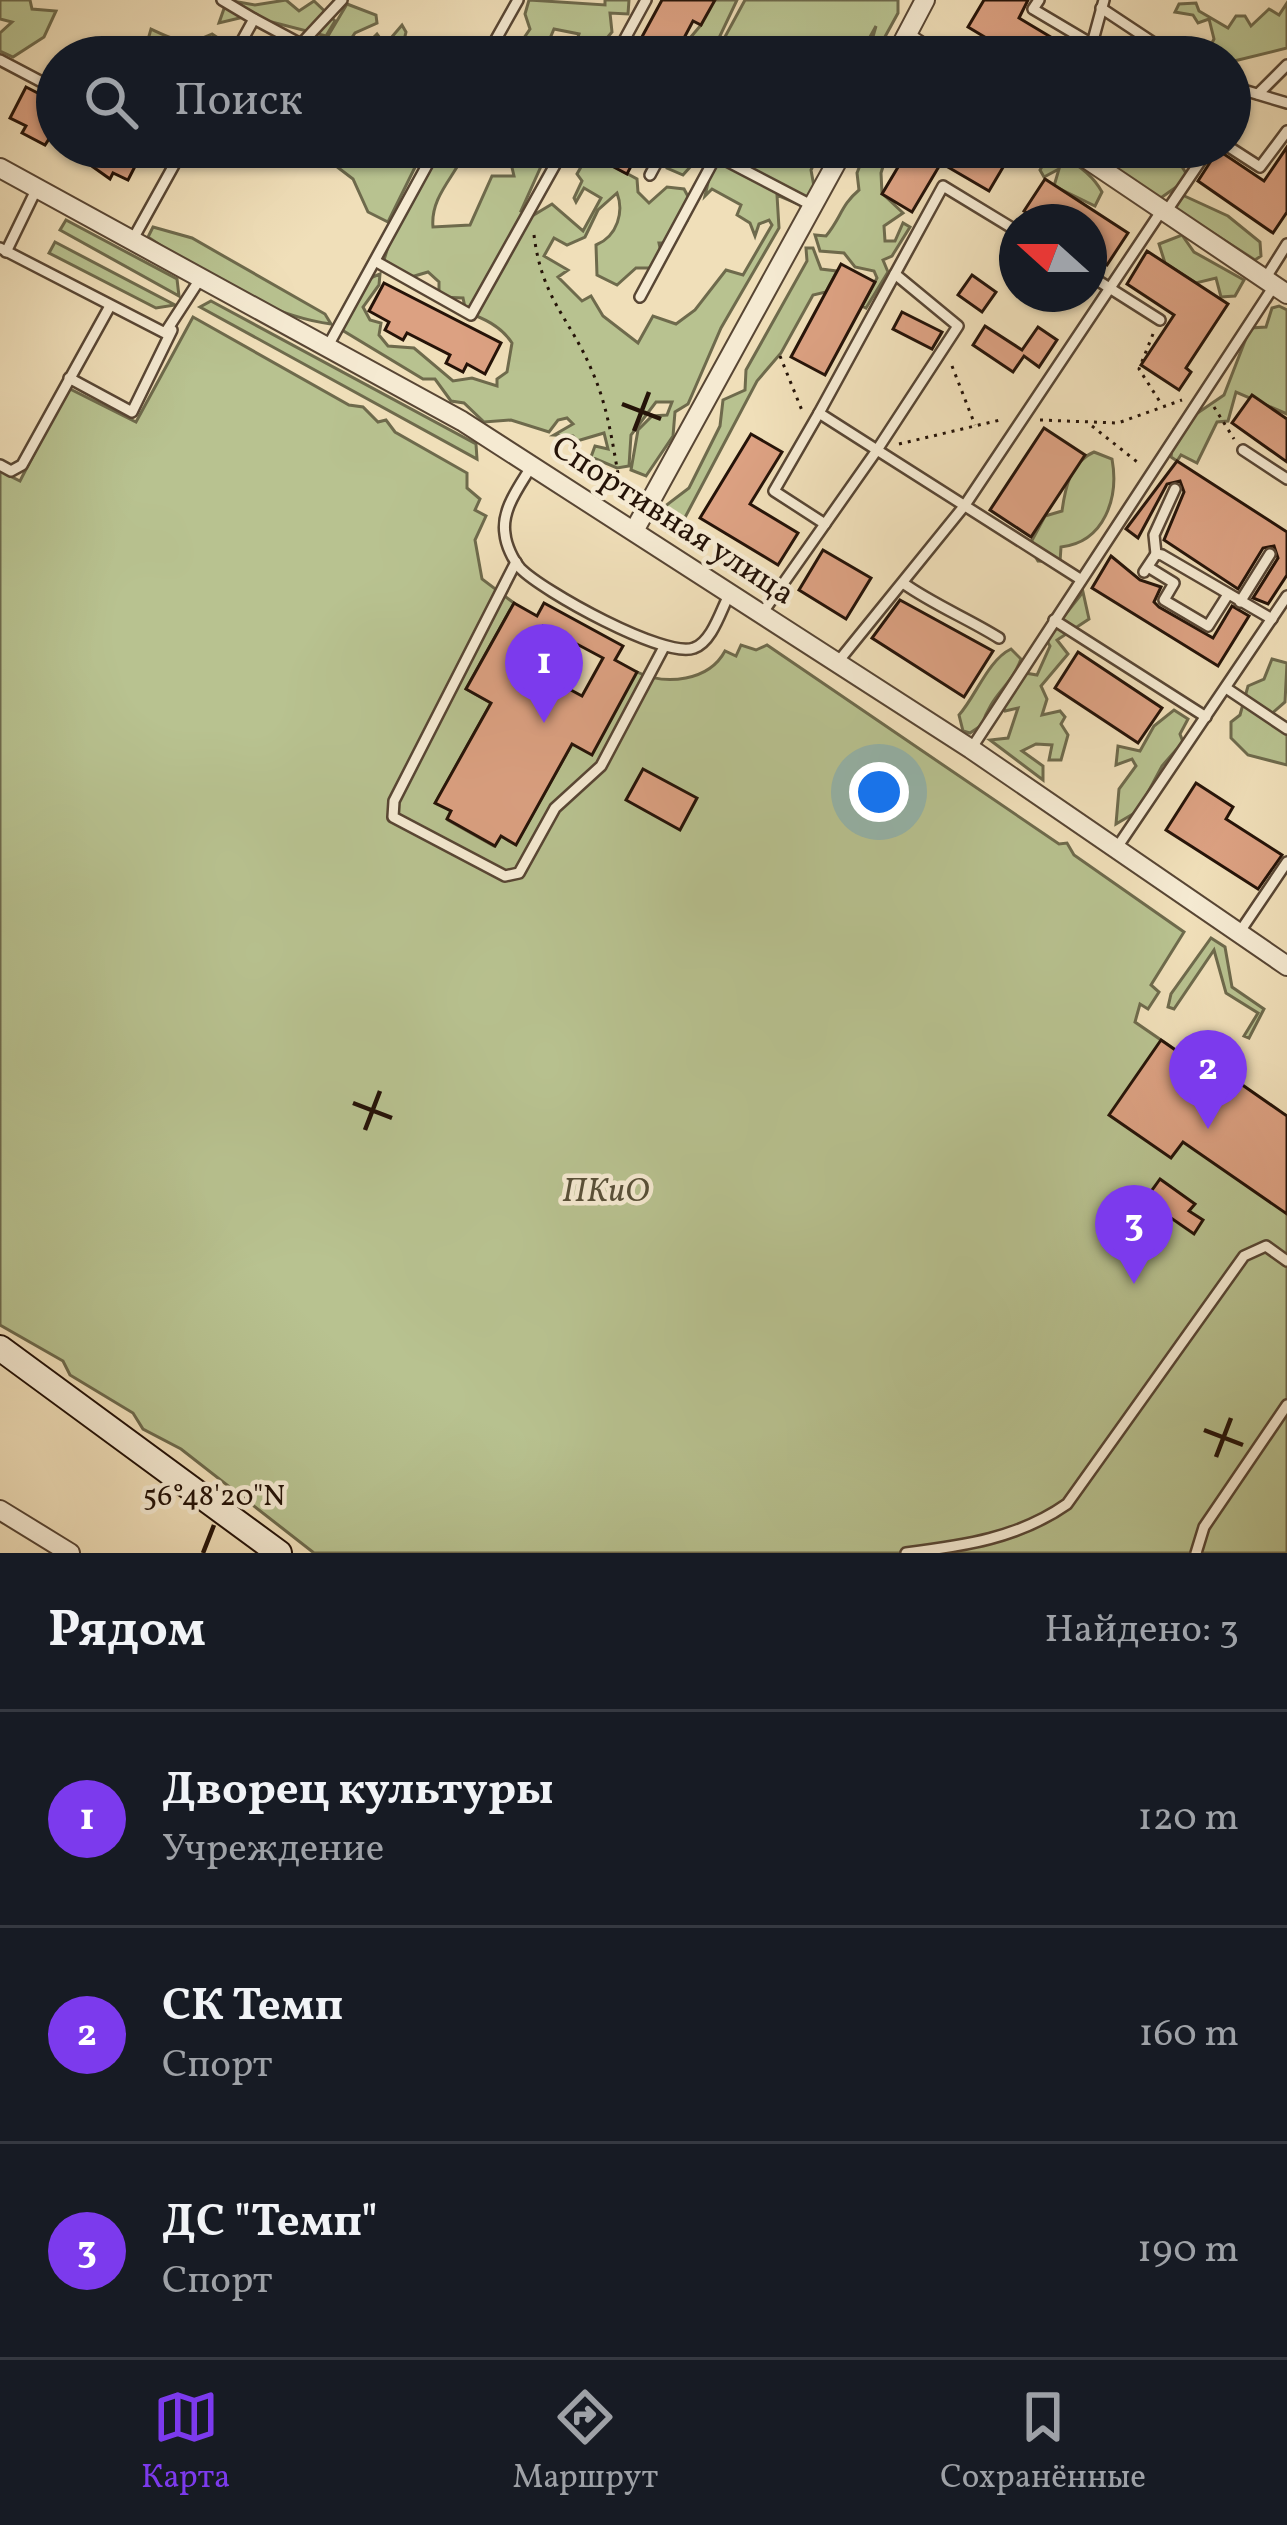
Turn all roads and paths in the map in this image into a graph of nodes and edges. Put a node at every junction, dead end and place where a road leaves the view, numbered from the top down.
1 (221, 0) edge
2 (342, 0) edge
3 (518, 0) edge
4 (646, 0) edge
5 (925, 0) edge
6 (1039, 0) edge
7 (1102, 4) edge
8 (254, 19) junction
9 (245, 36) edge
10 (286, 36) edge
11 (308, 36) edge
12 (498, 36) edge
13 (626, 36) edge
14 (907, 36) edge
15 (1079, 36) edge
16 (1094, 36) edge
17 (1146, 36) edge
18 (0, 60) edge
19 (1287, 65) edge
20 (36, 79) edge
21 (1251, 92) edge
22 (1258, 94) junction
23 (1287, 103) edge
24 (1287, 131) edge
25 (1251, 161) edge
26 (0, 168) edge
27 (173, 168) edge
28 (426, 168) edge
29 (553, 168) edge
30 (654, 168) edge
31 (710, 168) edge
32 (739, 168) edge
33 (834, 168) edge
34 (1101, 168) edge
35 (1195, 168) edge
36 (650, 175) dead end
37 (37, 188) junction
38 (813, 206) junction
39 (531, 208) junction
40 (1164, 211) junction
41 (999, 220) edge
42 (133, 239) junction
43 (1287, 244) edge
44 (3, 250) edge
45 (375, 261) junction
46 (895, 274) junction
47 (202, 276) junction
48 (1107, 286) edge
49 (1275, 286) edge
50 (1110, 288) junction
51 (640, 297) dead end
52 (110, 306) junction
53 (1160, 320) joint
54 (172, 330) junction
55 (328, 344) junction
56 (943, 349) junction
57 (780, 356) dead end
58 (69, 378) junction
59 (1203, 393) junction
60 (1163, 406) junction
61 (819, 412) junction
62 (1023, 418) junction
63 (1090, 425) junction
64 (975, 426) junction
65 (808, 432) junction
66 (877, 449) junction
67 (1243, 450) joint
68 (0, 465) edge
69 (531, 467) junction
70 (1150, 472) junction
71 (620, 479) dead end
72 (1287, 479) edge
73 (1175, 489) dead end
74 (965, 506) junction
75 (825, 524) junction
76 (634, 531) junction
77 (1156, 554) junction
78 (1270, 554) dead end
79 (516, 562) junction
80 (1081, 579) junction
81 (903, 583) junction
82 (729, 595) junction
83 (1227, 596) junction
84 (1287, 596) edge
85 (1240, 602) junction
86 (761, 615) junction
87 (1272, 619) junction
88 (1054, 620) junction
89 (999, 638) dead end
90 (664, 647) junction
91 (837, 663) junction
92 (1226, 688) junction
93 (1206, 717) junction
94 (1287, 729) edge
95 (971, 749) junction
96 (1116, 849) junction
97 (1287, 862) edge
98 (1239, 933) junction
99 (1287, 966) edge
100 (1287, 1261) edge
101 (0, 1348) edge
102 (1287, 1405) edge
103 (0, 1510) edge
104 (70, 1553) edge
105 (279, 1553) edge
106 (906, 1553) edge
107 (1196, 1553) edge

1 - 8 lane
2 - 11 lane
3 - 12 lane
4 - 13 lane
5 - 14 street
6 - 15 lane
7 - 16 lane
7 - 17 lane
8 - 9 lane
8 - 10 lane
18 - 20 lane
19 - 22 lane
21 - 22 lane
22 - 23 lane
24 - 25 lane
26 - 37 street, Спортивная улица
27 - 42 lane
28 - 45 lane
29 - 39 lane
30 - 36 lane
31 - 51 lane
32 - 38 lane
33 - 38 street
34 - 40 street
35 - 40 lane
37 - 42 street, Спортивная улица
37 - 44 lane
38 - 76 street
39 - 45 lane
39 - 71 path
40 - 49 street
40 - 50 lane
41 - 46 lane
42 - 47 street, Спортивная улица
43 - 49 lane
44 - 52 lane
45 - 55 lane
46 - 56 lane
46 - 61 lane
47 - 54 lane
47 - 55 street, Спортивная улица
48 - 50 lane
49 - 59 lane
50 - 53 lane
50 - 62 lane
52 - 54 lane
52 - 58 lane
53 - 60 path
54 - 58 lane
55 - 69 street, Спортивная улица
56 - 64 path
56 - 66 lane
57 - 65 path
58 - 68 lane
59 - 60 path
59 - 67 path
59 - 70 lane
60 - 63 path
61 - 65 lane
61 - 66 lane
62 - 63 path
62 - 64 path
62 - 74 lane
63 - 70 path
64 - 66 path
65 - 75 lane
66 - 74 lane
66 - 75 lane
67 - 72 lane
69 - 76 street, Спортивная улица
69 - 79 lane
70 - 80 lane
73 - 77 lane
74 - 80 lane
74 - 81 lane
75 - 86 lane
76 - 82 street, Спортивная улица
77 - 83 lane
77 - 83 lane
78 - 85 lane
79 - 90 lane
79 - 90 lane
80 - 88 lane
81 - 89 lane
81 - 91 lane
82 - 86 street, Спортивная улица
82 - 90 lane
83 - 85 lane
84 - 87 lane
85 - 87 lane
86 - 91 street, Спортивная улица
87 - 92 lane
88 - 93 lane
88 - 95 lane
91 - 95 street, Спортивная улица
92 - 93 lane
92 - 94 lane
93 - 96 lane
95 - 96 street, Спортивная улица
96 - 98 street, Спортивная улица
97 - 98 lane
98 - 99 street, Спортивная улица
100 - 106 lane
101 - 105 street
102 - 107 lane
103 - 104 street

